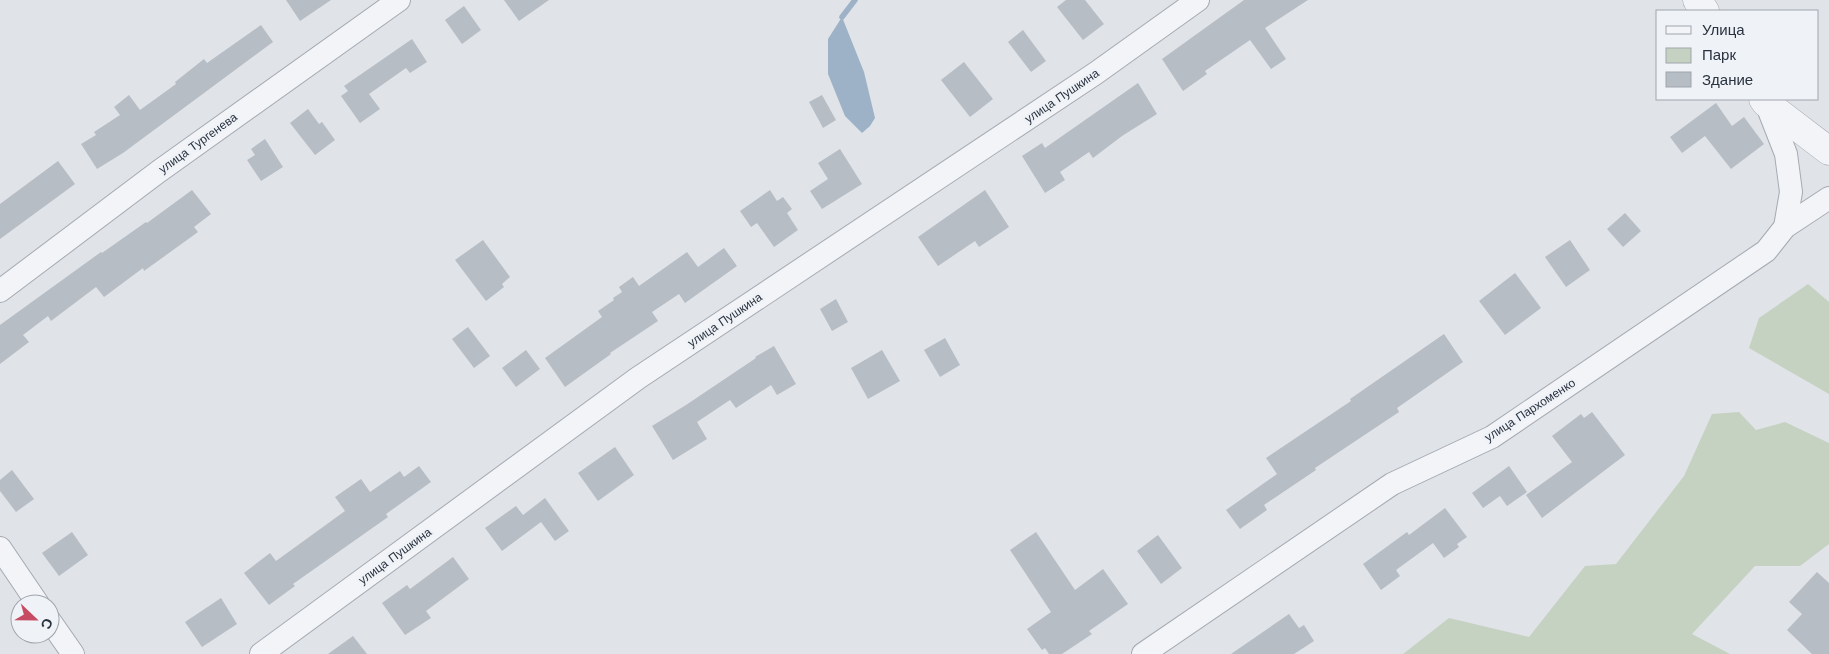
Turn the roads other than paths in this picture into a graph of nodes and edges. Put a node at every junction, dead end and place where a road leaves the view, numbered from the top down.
1 (399, 0) edge
2 (1198, 0) edge
3 (1764, 101) edge
4 (1829, 151) edge
5 (1829, 198) edge
6 (1785, 227) junction
7 (0, 291) edge
8 (0, 548) edge
9 (31, 594) edge
10 (60, 636) edge
11 (72, 654) edge
12 (261, 654) edge
13 (1143, 654) edge

1 - 7 street, улица Тургенева
2 - 12 street, улица Пушкина
3 - 4 street
3 - 6 street
5 - 6 street, улица Пархоменко
6 - 13 street, улица Пархоменко
8 - 9 street
10 - 11 street

